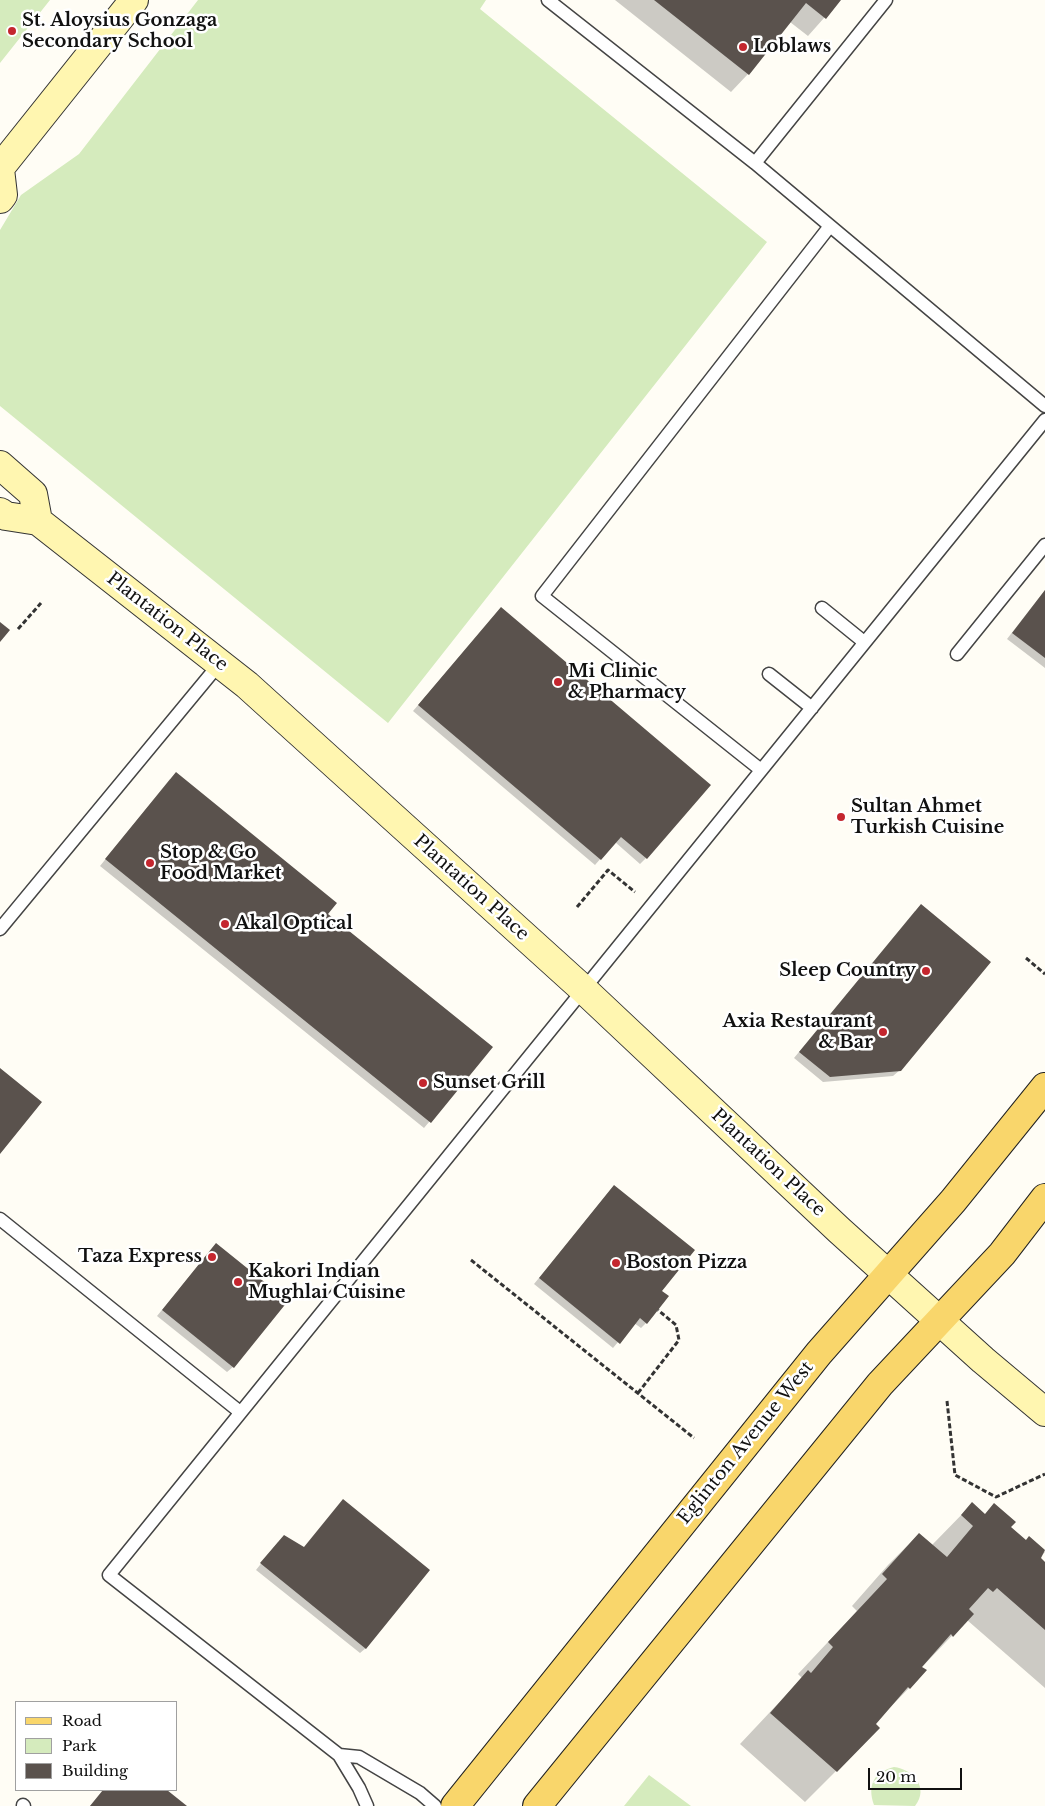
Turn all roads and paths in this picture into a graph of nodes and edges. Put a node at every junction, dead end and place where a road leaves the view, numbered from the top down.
1 (134, 0) edge
2 (548, 0) edge
3 (886, 0) edge
4 (755, 163) junction
5 (0, 169) edge
6 (0, 199) edge
7 (830, 226) junction
8 (1045, 406) edge
9 (1045, 420) edge
10 (0, 466) edge
11 (0, 512) edge
12 (38, 521) junction
13 (1045, 545) edge
14 (41, 603) dead end
15 (822, 608) dead end
16 (18, 628) dead end
17 (864, 642) junction
18 (957, 654) dead end
19 (220, 663) junction
20 (769, 674) dead end
21 (812, 708) junction
22 (761, 770) junction
23 (651, 905) junction
24 (577, 907) dead end
25 (0, 929) edge
26 (1026, 958) dead end
27 (1045, 974) edge
28 (583, 989) junction
29 (1045, 1087) edge
30 (1045, 1198) edge
31 (0, 1218) edge
32 (470, 1260) dead end
33 (888, 1275) junction
34 (658, 1310) dead end
35 (939, 1320) junction
36 (638, 1393) junction
37 (947, 1402) dead end
38 (240, 1412) junction
39 (1045, 1412) edge
40 (694, 1438) dead end
41 (1045, 1474) edge
42 (339, 1755) junction
43 (367, 1806) edge
44 (435, 1806) edge
45 (455, 1806) edge
46 (537, 1806) edge

1 - 5 street
2 - 4 lane
3 - 4 lane
4 - 7 lane
5 - 6 street
7 - 8 lane
7 - 22 lane
9 - 17 lane
10 - 12 street
11 - 12 street, Plantation Place
12 - 19 street, Plantation Place
13 - 18 lane
14 - 16 path
15 - 17 lane
17 - 21 lane
19 - 25 lane
19 - 28 street, Plantation Place
20 - 21 lane
21 - 22 lane
22 - 23 lane
23 - 24 path
23 - 28 lane
26 - 27 path
28 - 33 street, Plantation Place
28 - 38 lane
29 - 33 main road, Eglinton Avenue West
30 - 35 main road
31 - 38 lane
32 - 36 path
33 - 35 street, Plantation Place
33 - 45 main road, Eglinton Avenue West
34 - 36 path
35 - 39 street, Plantation Place
35 - 46 main road
36 - 40 path
37 - 41 path
38 - 42 lane
42 - 43 lane
42 - 44 lane

